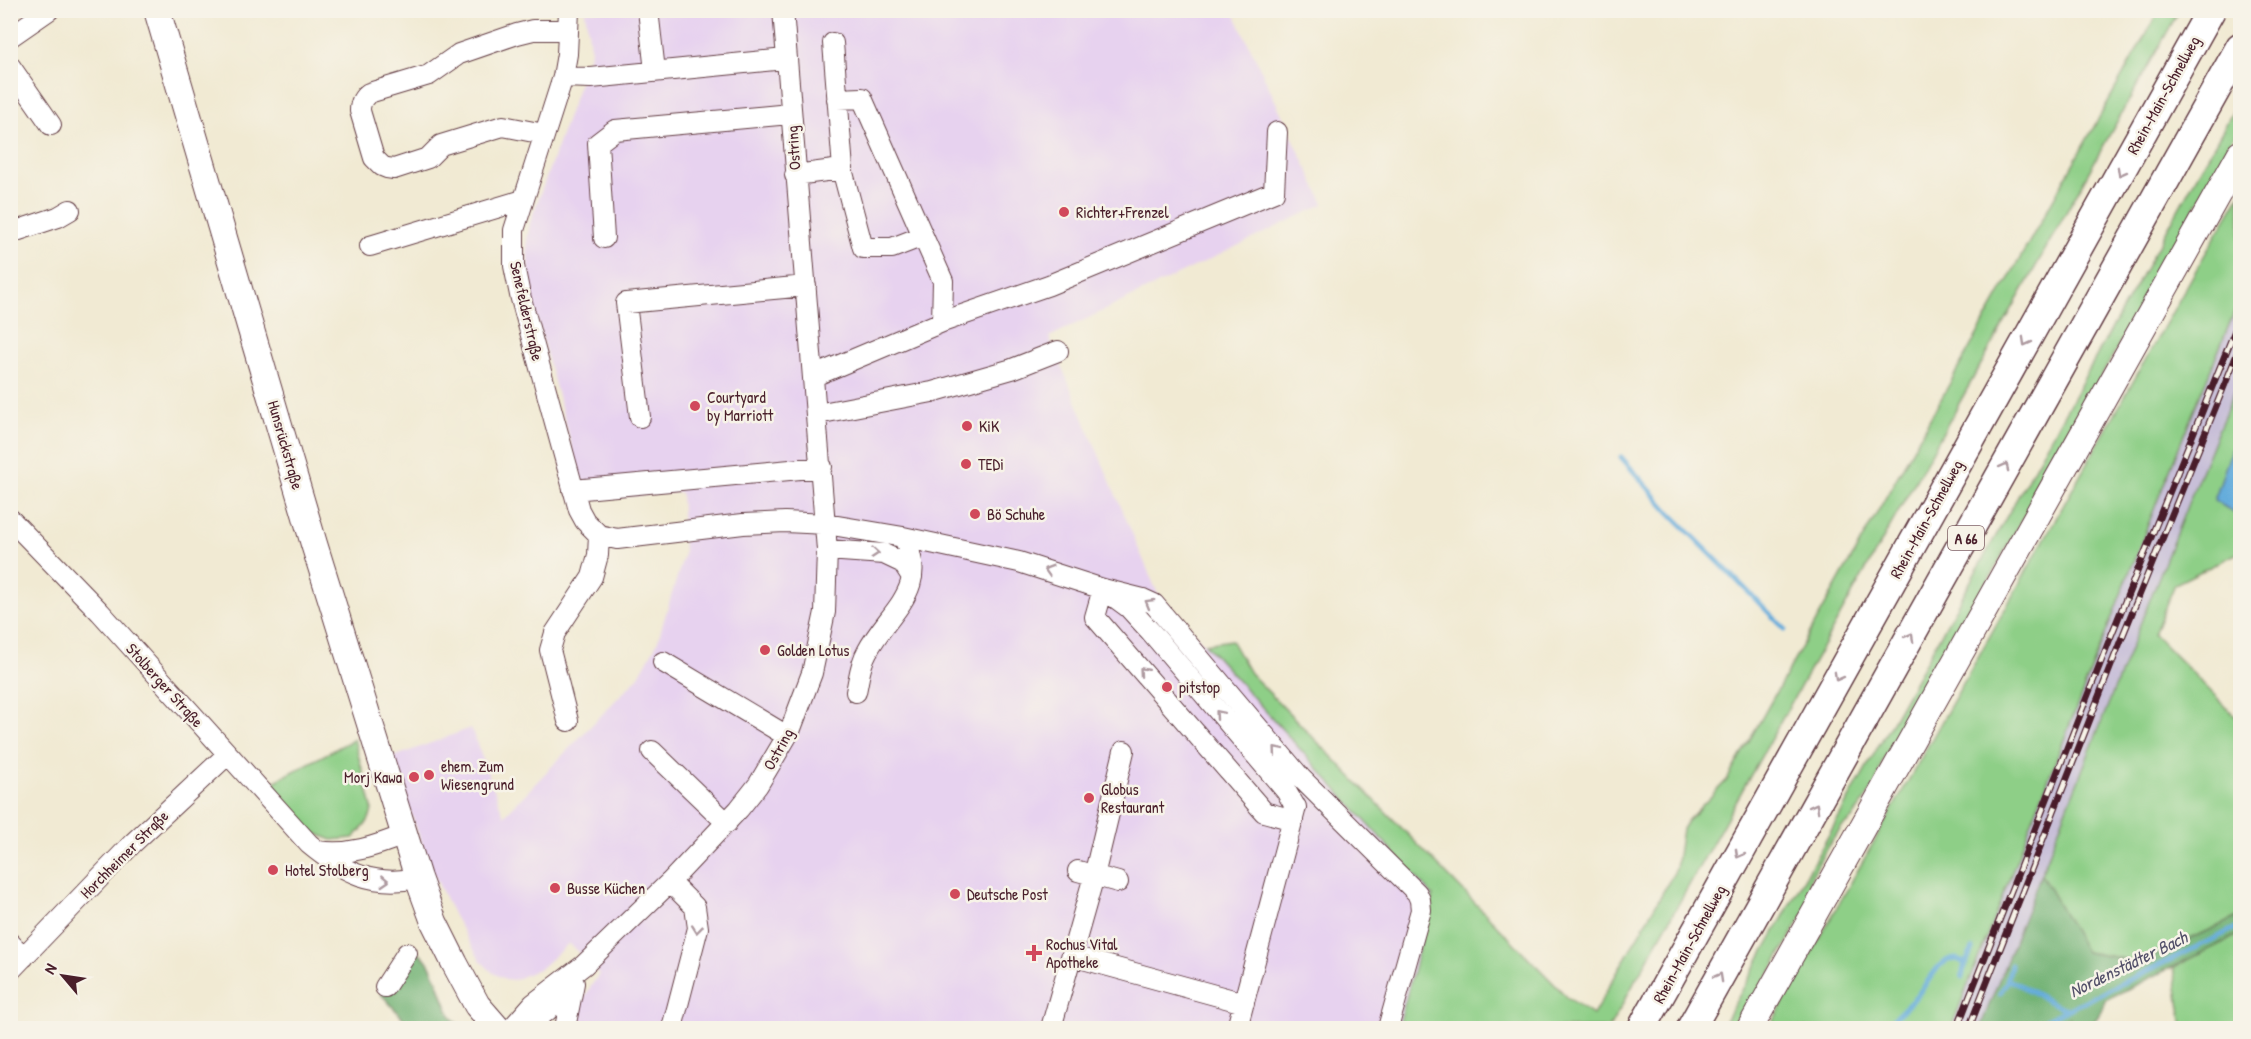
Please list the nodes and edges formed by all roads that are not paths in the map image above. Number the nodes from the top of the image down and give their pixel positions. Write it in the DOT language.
graph roads {
  1 [pos="49,10"];
  2 [pos="157,10"];
  3 [pos="648,10"];
  4 [pos="783,10"];
  5 [pos="2211,10"];
  6 [pos="568,20"];
  7 [pos="10,37"];
  8 [pos="833,43"];
  9 [pos="2241,46"];
  10 [pos="786,60"];
  11 [pos="10,66"];
  12 [pos="655,71"];
  13 [pos="563,76"];
  14 [pos="837,99"];
  15 [pos="790,114"];
  16 [pos="51,125"];
  17 [pos="1278,132"];
  18 [pos="544,134"];
  19 [pos="2241,154"];
  20 [pos="843,170"];
  21 [pos="795,175"];
  22 [pos="523,200"];
  23 [pos="70,210"];
  24 [pos="10,233"];
  25 [pos="923,236"];
  26 [pos="604,238"];
  27 [pos="370,246"];
  28 [pos="806,286"];
  29 [pos="942,322"];
  30 [pos="1058,351"];
  31 [pos="814,376"];
  32 [pos="817,414"];
  33 [pos="640,417"];
  34 [pos="822,467"];
  35 [pos="573,490"];
  36 [pos="10,519"];
  37 [pos="826,524"];
  38 [pos="599,535"];
  39 [pos="903,537"];
  40 [pos="828,550"];
  41 [pos="912,578"];
  42 [pos="1103,590"];
  43 [pos="663,662"];
  44 [pos="856,692"];
  45 [pos="568,721"];
  46 [pos="787,736"];
  47 [pos="652,751"];
  48 [pos="1124,751"];
  49 [pos="227,754"];
  50 [pos="1301,778"];
  51 [pos="1294,814"];
  52 [pos="727,823"];
  53 [pos="404,835"];
  54 [pos="318,851"];
  55 [pos="1086,874"];
  56 [pos="418,878"];
  57 [pos="670,882"];
  58 [pos="1118,882"];
  59 [pos="407,953"];
  60 [pos="1072,956"];
  61 [pos="15,957"];
  62 [pos="579,973"];
  63 [pos="385,987"];
  64 [pos="1244,1003"];
  65 [pos="497,1029"];
  66 [pos="512,1029"];
  67 [pos="525,1029"];
  68 [pos="565,1029"];
  69 [pos="672,1029"];
  70 [pos="1051,1029"];
  71 [pos="1238,1029"];
  72 [pos="1388,1029"];
  73 [pos="1642,1029"];
  74 [pos="1691,1029"];
  75 [pos="1750,1029"];
  1 -- 7 [label="street"];
  2 -- 53 [label="main road, Hunsrückstraße"];
  3 -- 12 [label="street"];
  4 -- 10 [label="street, Ostring"];
  5 -- 73 [label="highway, Rhein-Main-Schnellweg / A 66, one-way"];
  6 -- 13 [label="street, Senefelderstraße"];
  6 -- 18 [label="street"];
  8 -- 14 [label="street"];
  74 -- 9 [label="highway, A 66, one-way"];
  10 -- 12 [label="street"];
  10 -- 15 [label="street, Ostring"];
  11 -- 16 [label="street"];
  12 -- 13 [label="street"];
  13 -- 18 [label="street, Senefelderstraße"];
  14 -- 20 [label="street"];
  14 -- 25 [label="street"];
  15 -- 21 [label="street, Ostring"];
  15 -- 26 [label="street"];
  17 -- 29 [label="street"];
  18 -- 22 [label="street, Senefelderstraße"];
  19 -- 75 [label="main road"];
  20 -- 21 [label="street"];
  20 -- 25 [label="street"];
  21 -- 28 [label="street, Ostring"];
  22 -- 27 [label="street"];
  22 -- 35 [label="street, Senefelderstraße"];
  23 -- 24 [label="street"];
  25 -- 29 [label="street"];
  28 -- 31 [label="street, Ostring"];
  28 -- 33 [label="street"];
  29 -- 31 [label="street"];
  30 -- 32 [label="street"];
  31 -- 32 [label="street, Ostring"];
  32 -- 34 [label="street, Ostring"];
  34 -- 35 [label="street"];
  34 -- 37 [label="street, Ostring"];
  35 -- 38 [label="street, Senefelderstraße"];
  36 -- 49 [label="street, Stolberger Straße"];
  37 -- 38 [label="street"];
  37 -- 39 [label="street"];
  37 -- 40 [label="street, Ostring"];
  38 -- 45 [label="street"];
  39 -- 41 [label="street"];
  42 -- 39 [label="street, one-way"];
  40 -- 41 [label="street, one-way"];
  40 -- 46 [label="street, Ostring"];
  41 -- 44 [label="street"];
  50 -- 42 [label="street, one-way"];
  51 -- 42 [label="street, one-way"];
  51 -- 42 [label="street, one-way"];
  43 -- 46 [label="street"];
  46 -- 52 [label="street, Ostring"];
  47 -- 52 [label="street"];
  48 -- 55 [label="street"];
  49 -- 54 [label="street, Stolberger Straße"];
  49 -- 61 [label="street, Horchheimer Straße"];
  50 -- 51 [label="street"];
  50 -- 72 [label="street"];
  51 -- 64 [label="street"];
  52 -- 57 [label="street, Ostring"];
  53 -- 54 [label="street"];
  53 -- 56 [label="main road, Hunsrückstraße"];
  54 -- 56 [label="street, Stolberger Straße, one-way"];
  55 -- 58 [label="street"];
  55 -- 60 [label="street"];
  56 -- 65 [label="main road"];
  57 -- 62 [label="street, Ostring"];
  57 -- 69 [label="street, one-way"];
  59 -- 63 [label="street"];
  60 -- 64 [label="street"];
  60 -- 70 [label="street"];
  62 -- 66 [label="street, Ostring"];
  62 -- 67 [label="street, Ostring"];
  62 -- 68 [label="street"];
  64 -- 71 [label="street"];
}
